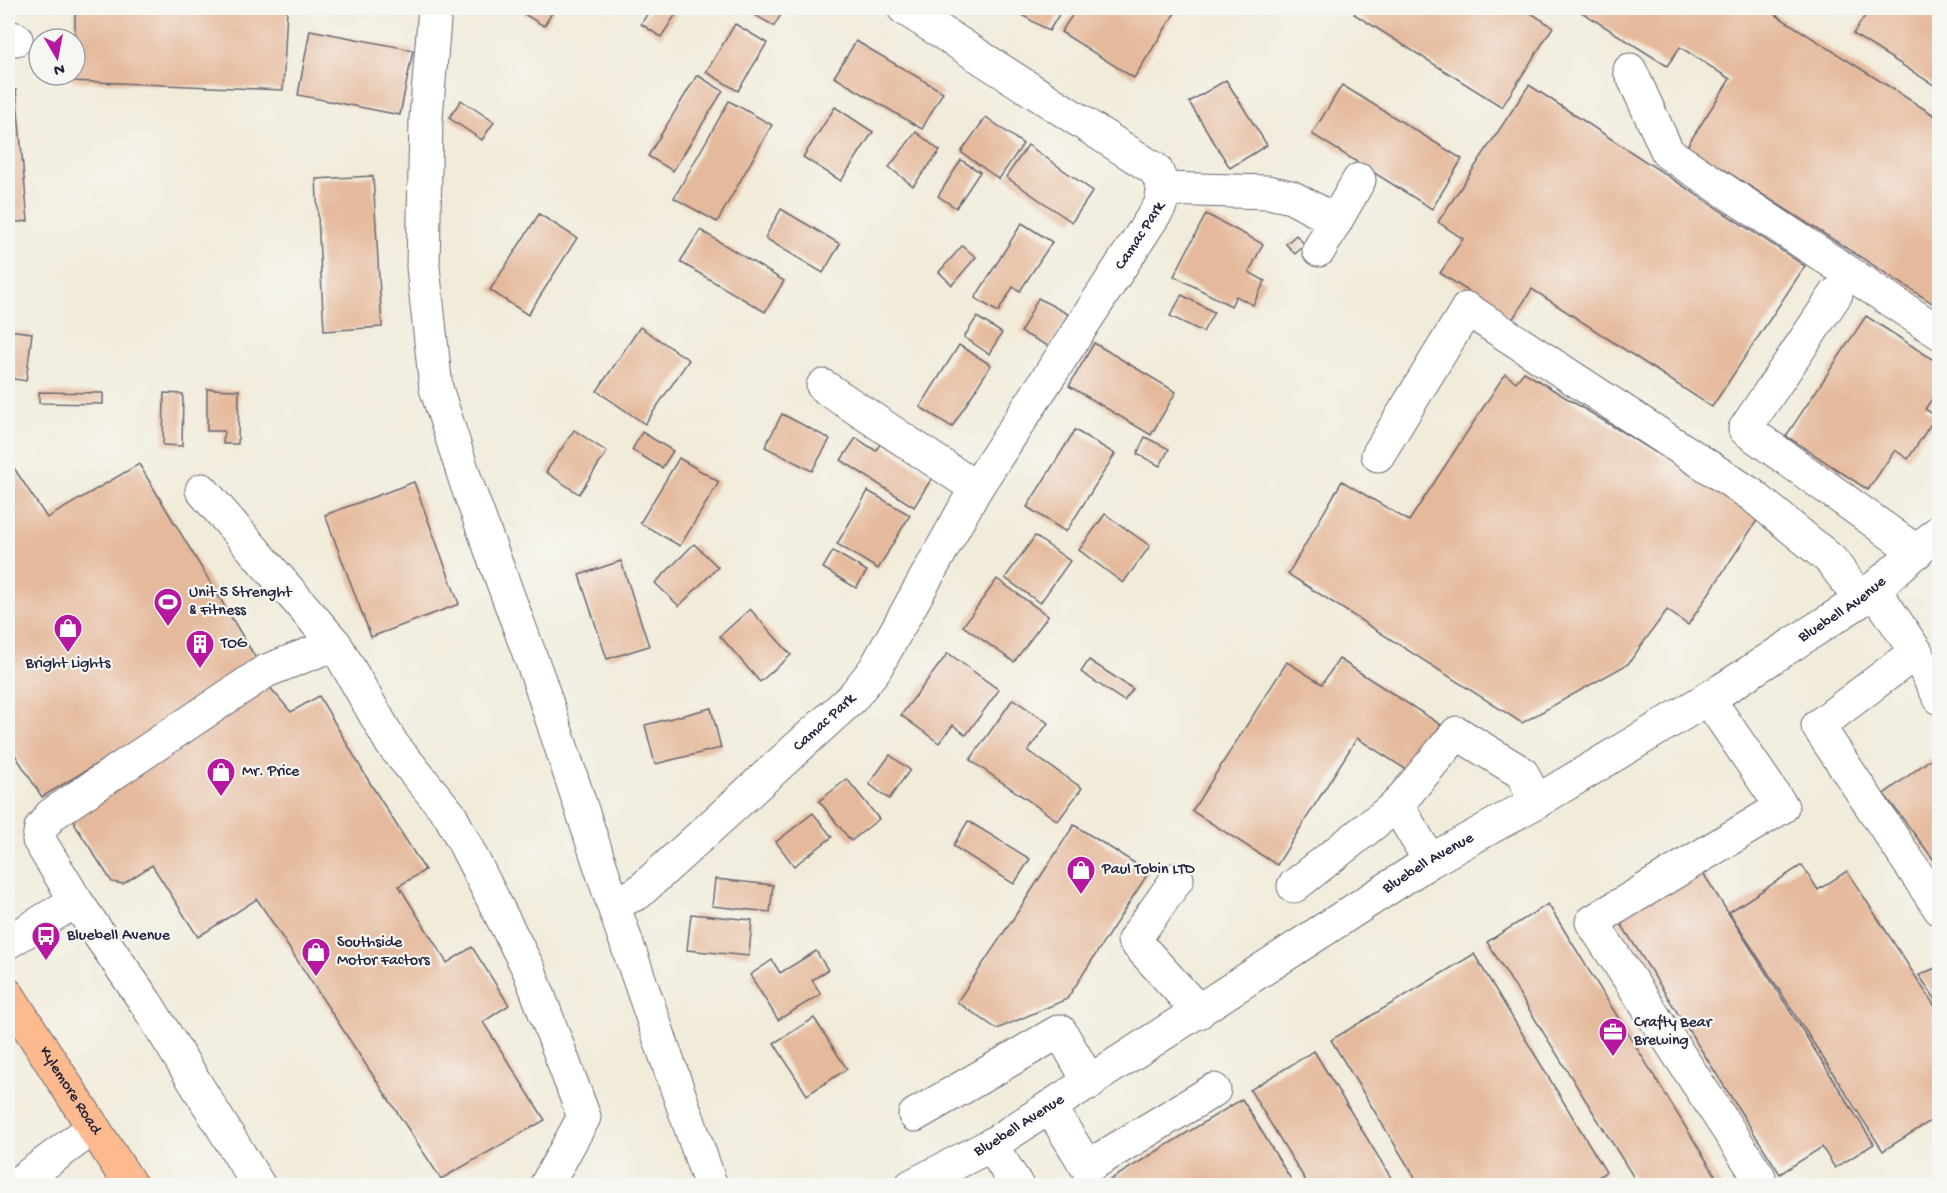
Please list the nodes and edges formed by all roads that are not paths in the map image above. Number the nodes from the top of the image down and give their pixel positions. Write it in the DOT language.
graph roads {
  1 [pos="435,8"];
  2 [pos="904,8"];
  3 [pos="1630,70"];
  4 [pos="1359,180"];
  5 [pos="1164,189"];
  6 [pos="1336,220"];
  7 [pos="1319,250"];
  8 [pos="1836,294"];
  9 [pos="1940,333"];
  10 [pos="823,386"];
  11 [pos="1378,455"];
  12 [pos="976,488"];
  13 [pos="202,490"];
  14 [pos="1928,541"];
  15 [pos="1867,594"];
  16 [pos="335,644"];
  17 [pos="1916,652"];
  18 [pos="1708,698"];
  19 [pos="1940,698"];
  20 [pos="1536,802"];
  21 [pos="1397,805"];
  22 [pos="1430,861"];
  23 [pos="1177,879"];
  24 [pos="1294,886"];
  25 [pos="76,901"];
  26 [pos="613,904"];
  27 [pos="1940,909"];
  28 [pos="8,942"];
  29 [pos="8,995"];
  30 [pos="1199,1012"];
  31 [pos="1090,1083"];
  32 [pos="1214,1090"];
  33 [pos="1050,1107"];
  34 [pos="915,1115"];
  35 [pos="93,1128"];
  36 [pos="991,1145"];
  37 [pos="1759,1177"];
  38 [pos="14,1185"];
  39 [pos="131,1185"];
  40 [pos="259,1185"];
  41 [pos="546,1185"];
  42 [pos="711,1185"];
  43 [pos="910,1185"];
  44 [pos="1017,1185"];
  1 -- 26 [label="street"];
  2 -- 5 [label="street, Camac Park"];
  3 -- 9 [label="street"];
  4 -- 6 [label="street"];
  5 -- 6 [label="street"];
  5 -- 12 [label="street, Camac Park"];
  6 -- 7 [label="street"];
  8 -- 14 [label="street"];
  10 -- 12 [label="street"];
  11 -- 15 [label="street"];
  12 -- 26 [label="street, Camac Park"];
  13 -- 16 [label="street"];
  14 -- 15 [label="street, Bluebell Avenue"];
  15 -- 17 [label="street"];
  15 -- 18 [label="street, Bluebell Avenue"];
  16 -- 25 [label="street"];
  16 -- 41 [label="street"];
  17 -- 19 [label="street"];
  17 -- 27 [label="street"];
  18 -- 20 [label="street, Bluebell Avenue"];
  18 -- 37 [label="street"];
  20 -- 21 [label="street"];
  20 -- 22 [label="street, Bluebell Avenue"];
  21 -- 22 [label="street"];
  21 -- 24 [label="street"];
  22 -- 30 [label="street, Bluebell Avenue"];
  23 -- 30 [label="street"];
  25 -- 28 [label="street"];
  25 -- 40 [label="street"];
  26 -- 42 [label="street"];
  29 -- 35 [label="main road, Kylemore Road"];
  30 -- 31 [label="street, Bluebell Avenue"];
  31 -- 33 [label="street, Bluebell Avenue"];
  31 -- 34 [label="street"];
  32 -- 33 [label="street"];
  33 -- 36 [label="street, Bluebell Avenue"];
  35 -- 38 [label="street"];
  35 -- 39 [label="main road, Kylemore Road"];
  36 -- 43 [label="street, Bluebell Avenue"];
  36 -- 44 [label="street"];
}
